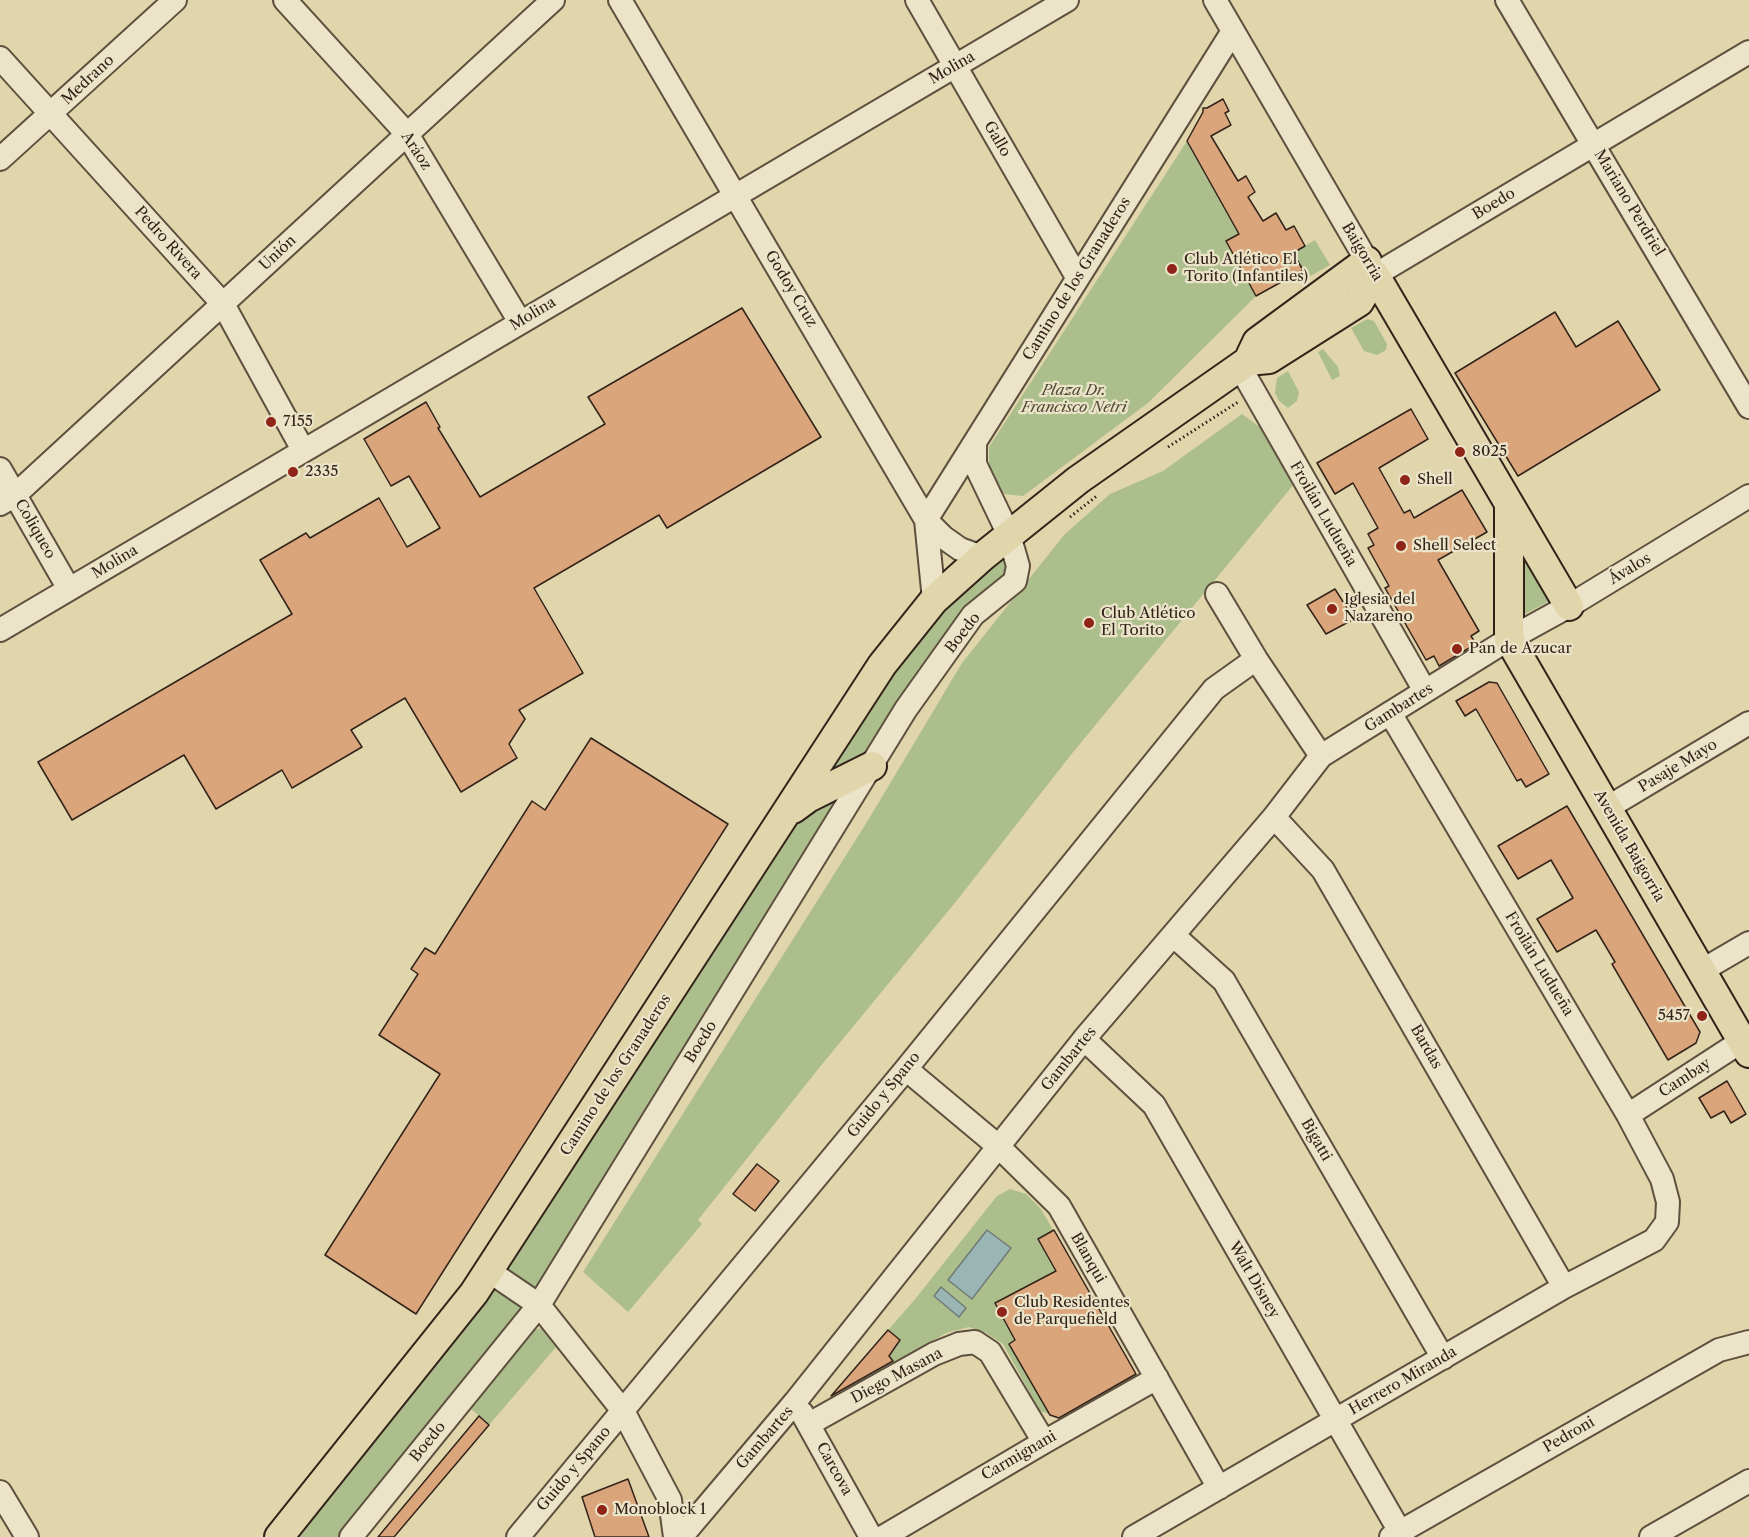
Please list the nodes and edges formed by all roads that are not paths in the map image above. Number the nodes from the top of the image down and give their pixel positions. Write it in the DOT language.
graph roads {
  1 [pos="175,0"];
  2 [pos="285,0"];
  3 [pos="553,0"];
  4 [pos="620,0"];
  5 [pos="917,0"];
  6 [pos="1067,0"];
  7 [pos="1215,0"];
  8 [pos="1507,0"];
  9 [pos="1233,31"];
  10 [pos="1749,52"];
  11 [pos="0,58"];
  12 [pos="955,66"];
  13 [pos="51,114"];
  14 [pos="407,134"];
  15 [pos="1594,144"];
  16 [pos="0,159"];
  17 [pos="735,195"];
  18 [pos="1371,268"];
  19 [pos="1077,277"];
  20 [pos="223,304"];
  21 [pos="520,322"];
  22 [pos="1244,364"];
  23 [pos="1749,406"];
  24 [pos="975,445"];
  25 [pos="303,450"];
  26 [pos="0,469"];
  27 [pos="1749,496"];
  28 [pos="8,499"];
  29 [pos="1509,504"];
  30 [pos="926,520"];
  31 [pos="1009,535"];
  32 [pos="982,557"];
  33 [pos="69,589"];
  34 [pos="1217,594"];
  35 [pos="934,600"];
  36 [pos="1569,606"];
  37 [pos="0,630"];
  38 [pos="1509,639"];
  39 [pos="1256,659"];
  40 [pos="1425,691"];
  41 [pos="1390,713"];
  42 [pos="1749,723"];
  43 [pos="1321,756"];
  44 [pos="872,766"];
  45 [pos="1607,808"];
  46 [pos="784,816"];
  47 [pos="1274,817"];
  48 [pos="1173,935"];
  49 [pos="1749,943"];
  50 [pos="1701,971"];
  51 [pos="1084,1039"];
  52 [pos="1745,1047"];
  53 [pos="906,1069"];
  54 [pos="1628,1115"];
  55 [pos="998,1146"];
  56 [pos="1667,1222"];
  57 [pos="489,1271"];
  58 [pos="1564,1287"];
  59 [pos="539,1305"];
  60 [pos="1749,1342"];
  61 [pos="1443,1358"];
  62 [pos="1157,1378"];
  63 [pos="795,1402"];
  64 [pos="623,1411"];
  65 [pos="1335,1420"];
  66 [pos="809,1424"];
  67 [pos="1044,1442"];
  68 [pos="1749,1480"];
  69 [pos="1219,1488"];
  70 [pos="0,1492"];
  71 [pos="670,1500"];
  72 [pos="693,1532"];
  73 [pos="1398,1535"];
  74 [pos="27,1537"];
  75 [pos="279,1537"];
  76 [pos="351,1537"];
  77 [pos="518,1537"];
  78 [pos="675,1537"];
  79 [pos="872,1537"];
  80 [pos="883,1537"];
  81 [pos="1134,1537"];
  82 [pos="1651,1537"];
  1 -- 13 [label="street, Medrano"];
  2 -- 14 [label="street, Aráoz"];
  3 -- 14 [label="street, Unión"];
  4 -- 17 [label="street, Godoy Cruz"];
  5 -- 12 [label="street, Gallo"];
  6 -- 12 [label="street, Molina"];
  7 -- 9 [label="street, Baigorria"];
  8 -- 15 [label="street, Mariano Perdriel"];
  9 -- 18 [label="street, Baigorria"];
  9 -- 19 [label="street, Camino de los Granaderos"];
  10 -- 15 [label="street, Boedo"];
  11 -- 13 [label="street, Pedro Rivera"];
  12 -- 17 [label="street, Molina"];
  12 -- 19 [label="street, Gallo"];
  13 -- 16 [label="street, Medrano"];
  13 -- 20 [label="street, Pedro Rivera"];
  14 -- 20 [label="street, Unión"];
  14 -- 21 [label="street, Aráoz"];
  15 -- 18 [label="street, Boedo"];
  15 -- 23 [label="street, Mariano Perdriel"];
  17 -- 21 [label="street, Molina"];
  17 -- 30 [label="street, Godoy Cruz"];
  18 -- 22 [label="main road, Boedo"];
  18 -- 29 [label="main road, Baigorria"];
  19 -- 24 [label="street, Camino de los Granaderos"];
  20 -- 25 [label="street, Pedro Rivera"];
  20 -- 28 [label="street, Unión"];
  21 -- 25 [label="street, Molina"];
  22 -- 31 [label="main road, Boedo"];
  22 -- 40 [label="street, Froilán Ludueña"];
  24 -- 30 [label="street, Camino de los Granaderos"];
  24 -- 31 [label="street, Boedo"];
  25 -- 33 [label="street, Molina"];
  26 -- 28 [label="street, Coliqueo"];
  27 -- 36 [label="street, Ávalos"];
  28 -- 33 [label="street, Coliqueo"];
  29 -- 36 [label="main road, Baigorria"];
  29 -- 38 [label="main road"];
  30 -- 32 [label="street, Godoy Cruz"];
  30 -- 35 [label="street"];
  31 -- 32 [label="main road, Boedo"];
  31 -- 44 [label="street, Boedo"];
  32 -- 35 [label="main road, Camino de los Granaderos"];
  33 -- 37 [label="street, Molina"];
  34 -- 39 [label="street"];
  35 -- 46 [label="main road, Camino de los Granaderos"];
  36 -- 38 [label="street, Ávalos"];
  38 -- 40 [label="street, Gambartes"];
  38 -- 45 [label="main road, Avenida Baigorria"];
  39 -- 43 [label="street"];
  39 -- 53 [label="street, Guido y Spano"];
  40 -- 41 [label="street, Gambartes"];
  41 -- 43 [label="street, Gambartes"];
  41 -- 54 [label="street, Froilán Ludueña"];
  42 -- 45 [label="street, Pasaje Mayo"];
  43 -- 47 [label="street, Gambartes"];
  44 -- 46 [label="main road"];
  44 -- 59 [label="street, Boedo"];
  45 -- 50 [label="main road, Avenida Baigorria"];
  46 -- 57 [label="main road, Camino de los Granaderos"];
  47 -- 48 [label="street, Gambartes"];
  47 -- 58 [label="street, Bardas"];
  48 -- 51 [label="street, Gambartes"];
  48 -- 61 [label="street, Bigatti"];
  49 -- 50 [label="street"];
  50 -- 52 [label="main road, Avenida Baigorria"];
  51 -- 55 [label="street, Gambartes"];
  51 -- 65 [label="street, Walt Disney"];
  52 -- 54 [label="street, Cambay"];
  53 -- 55 [label="street, Blanqui"];
  53 -- 64 [label="street, Guido y Spano"];
  54 -- 56 [label="street, Froilán Ludueña"];
  55 -- 62 [label="street, Blanqui"];
  55 -- 63 [label="street, Gambartes"];
  56 -- 58 [label="street, Herrero Miranda"];
  57 -- 59 [label="street"];
  57 -- 75 [label="main road, Camino de los Granaderos"];
  58 -- 61 [label="street, Herrero Miranda"];
  59 -- 64 [label="street"];
  59 -- 76 [label="street, Boedo"];
  60 -- 73 [label="street, Pedroni"];
  61 -- 65 [label="street, Herrero Miranda"];
  62 -- 67 [label="street, Carmignani"];
  62 -- 69 [label="street, Blanqui"];
  63 -- 66 [label="street, Carcova"];
  63 -- 72 [label="street, Gambartes"];
  64 -- 71 [label="street"];
  64 -- 77 [label="street, Guido y Spano"];
  65 -- 69 [label="street, Herrero Miranda"];
  65 -- 73 [label="street, Walt Disney"];
  66 -- 67 [label="street, Diego Masana"];
  66 -- 79 [label="street, Carcova"];
  67 -- 80 [label="street, Carmignani"];
  68 -- 82 [label="street"];
  69 -- 81 [label="street, Herrero Miranda"];
  70 -- 74 [label="street"];
  71 -- 72 [label="street"];
  71 -- 78 [label="street"];
}
